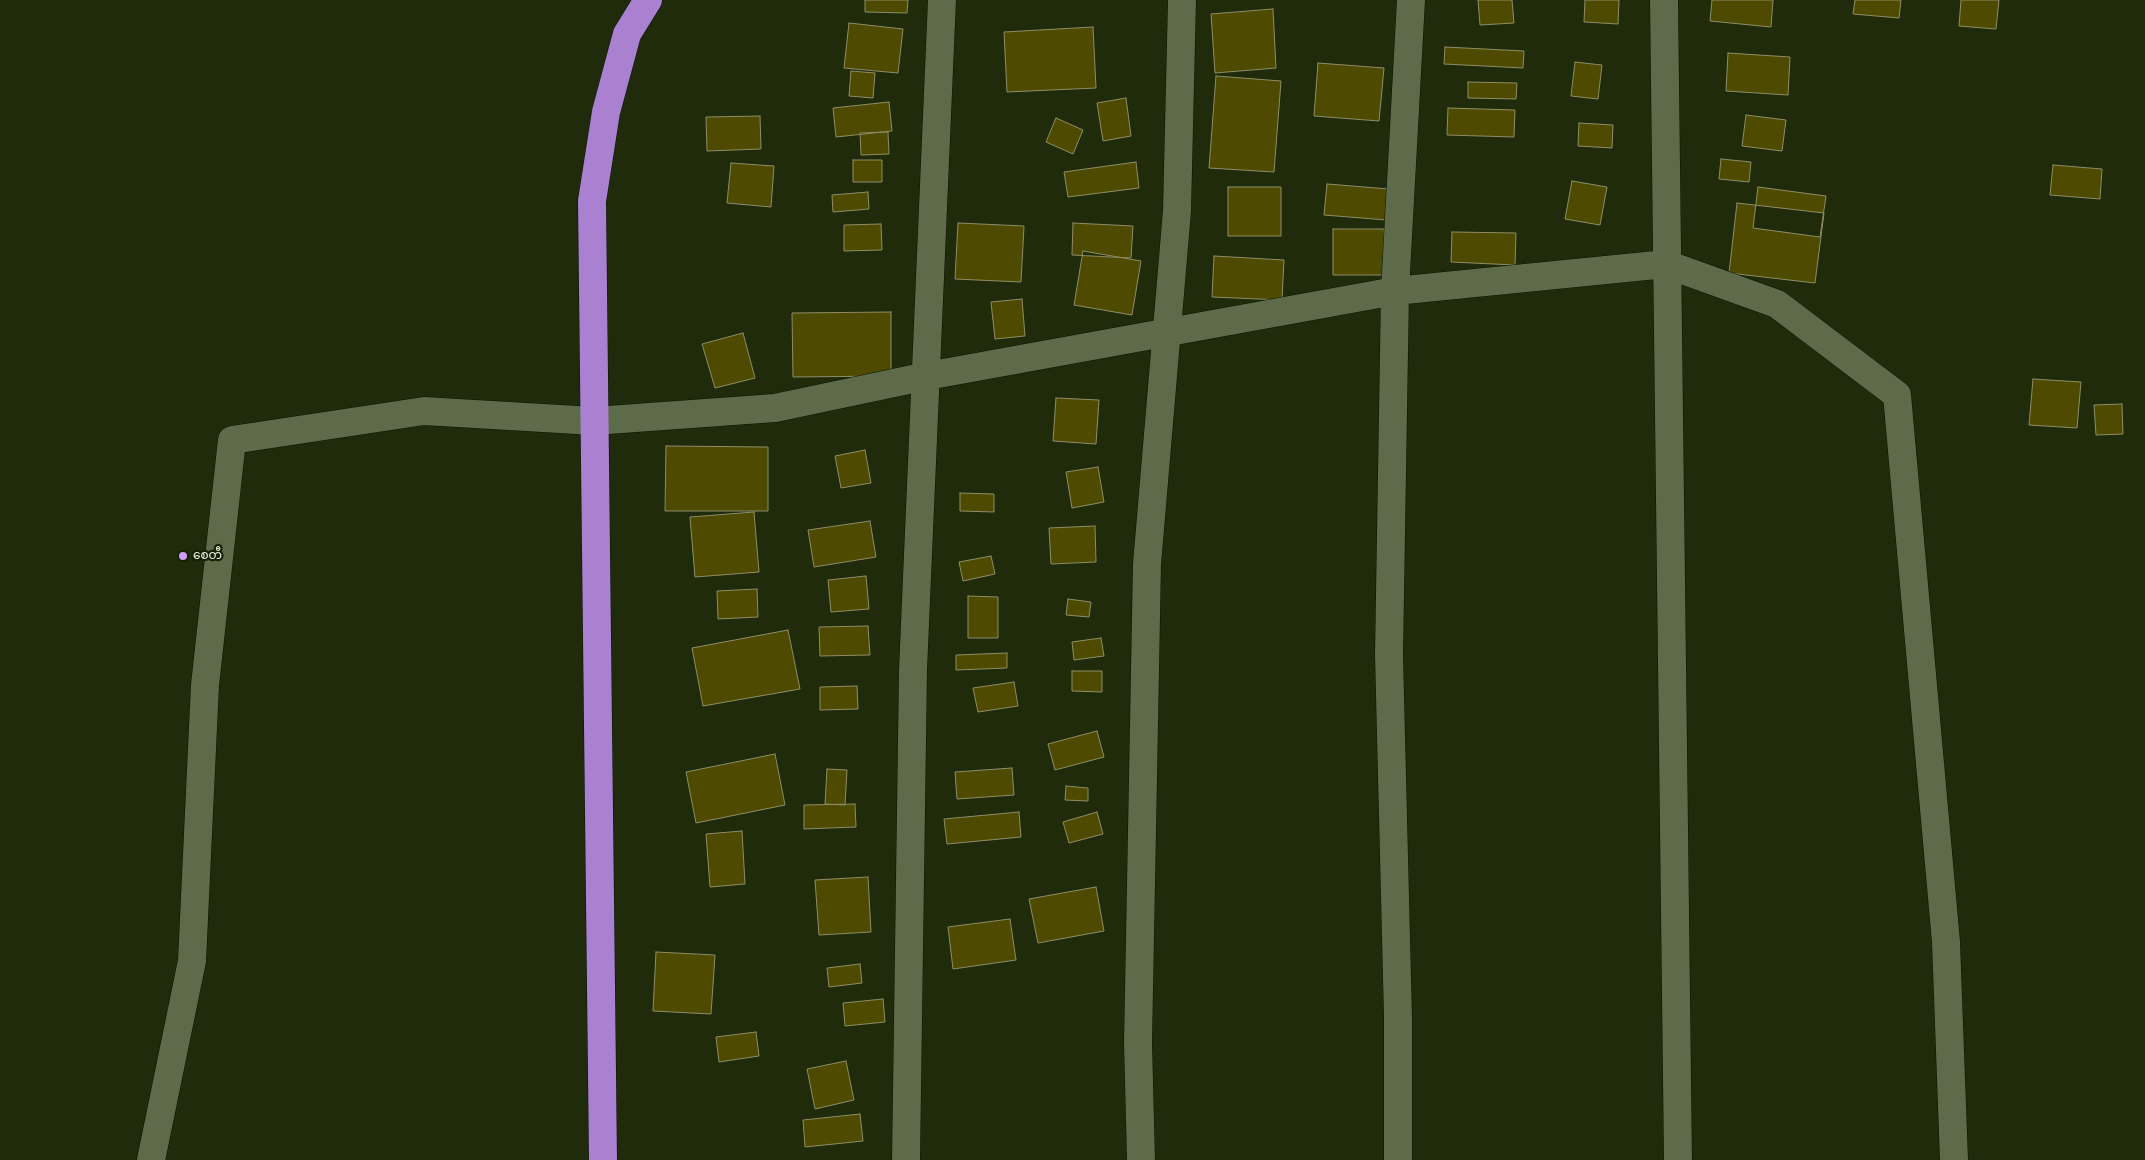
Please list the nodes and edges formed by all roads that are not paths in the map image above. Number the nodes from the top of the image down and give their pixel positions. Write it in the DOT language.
graph roads {
  1 [pos="648,0"];
  2 [pos="942,0"];
  3 [pos="1182,0"];
  4 [pos="1411,0"];
  5 [pos="1664,0"];
  6 [pos="1666,264"];
  7 [pos="1395,291"];
  8 [pos="1167,334"];
  9 [pos="927,376"];
  10 [pos="594,421"];
  11 [pos="151,1160"];
  12 [pos="603,1160"];
  13 [pos="906,1160"];
  14 [pos="1141,1160"];
  15 [pos="1398,1160"];
  16 [pos="1678,1160"];
  17 [pos="1954,1160"];
  1 -- 10 [label="highway"];
  2 -- 9 [label="street"];
  3 -- 8 [label="street"];
  4 -- 7 [label="street"];
  5 -- 6 [label="street"];
  6 -- 7 [label="street"];
  6 -- 16 [label="street"];
  6 -- 17 [label="street"];
  7 -- 8 [label="street"];
  7 -- 15 [label="street"];
  8 -- 9 [label="street"];
  8 -- 14 [label="street"];
  9 -- 10 [label="street"];
  9 -- 13 [label="street"];
  10 -- 11 [label="street"];
  10 -- 12 [label="highway"];
}
